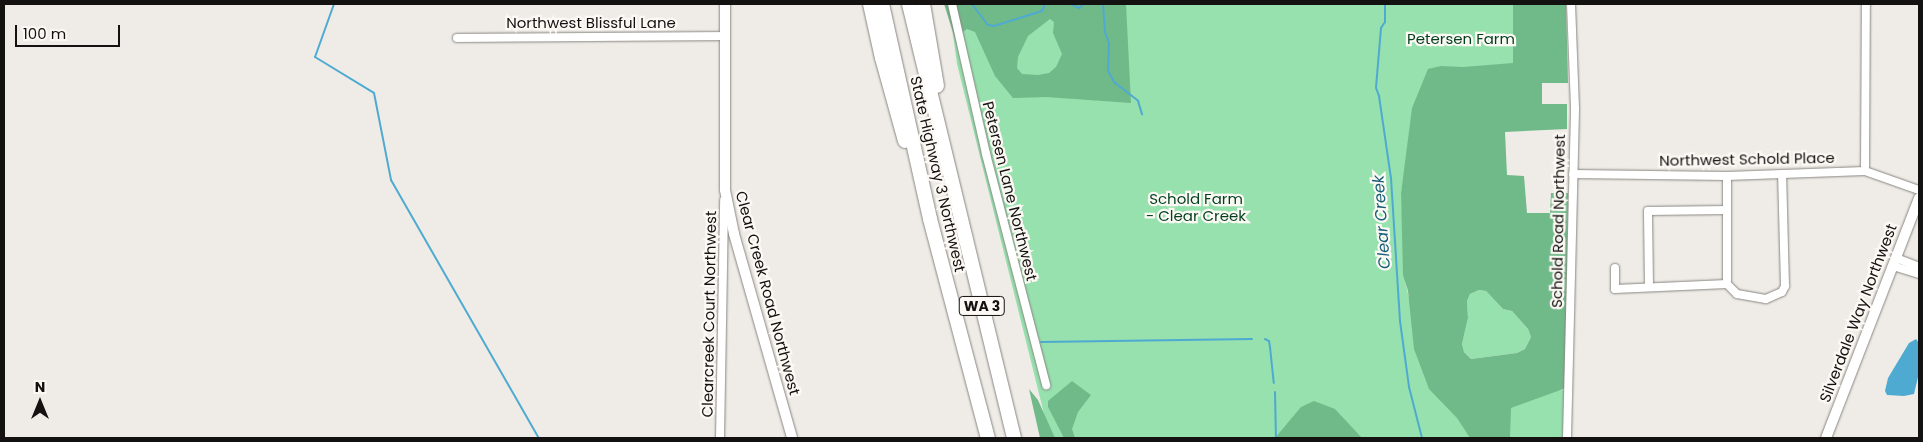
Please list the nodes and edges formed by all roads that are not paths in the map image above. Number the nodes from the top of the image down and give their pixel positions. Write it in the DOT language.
graph roads {
  1 [pos="725,4"];
  2 [pos="870,4"];
  3 [pos="882,4"];
  4 [pos="908,4"];
  5 [pos="923,4"];
  6 [pos="952,4"];
  7 [pos="1571,4"];
  8 [pos="1866,4"];
  9 [pos="725,36"];
  10 [pos="457,38"];
  11 [pos="1865,171"];
  12 [pos="950,174"];
  13 [pos="1573,174"];
  14 [pos="1782,174"];
  15 [pos="1727,176"];
  16 [pos="724,190"];
  17 [pos="1919,190"];
  18 [pos="1919,198"];
  19 [pos="1727,210"];
  20 [pos="930,219"];
  21 [pos="1894,262"];
  22 [pos="1919,267"];
  23 [pos="1615,268"];
  24 [pos="1919,274"];
  25 [pos="1727,284"];
  26 [pos="1649,286"];
  27 [pos="1046,385"];
  28 [pos="720,438"];
  29 [pos="792,438"];
  30 [pos="988,438"];
  31 [pos="1014,438"];
  32 [pos="1567,438"];
  33 [pos="1826,438"];
  1 -- 9 [label="main road, Clear Creek Road Northwest"];
  2 -- 20 [label="highway"];
  3 -- 20 [label="highway, State Highway 3 Northwest / WA 3"];
  4 -- 12 [label="highway, State Highway 3 Northwest / WA 3"];
  5 -- 12 [label="highway"];
  6 -- 27 [label="street, Petersen Lane Northwest"];
  7 -- 13 [label="street, Schold Road Northwest"];
  8 -- 11 [label="street"];
  9 -- 10 [label="street, Northwest Blissful Lane"];
  9 -- 16 [label="main road, Clear Creek Road Northwest"];
  11 -- 14 [label="street, Northwest Schold Place"];
  11 -- 17 [label="street, Northwest Schold Place"];
  12 -- 31 [label="highway, State Highway 3 Northwest / WA 3"];
  13 -- 15 [label="street, Northwest Schold Place"];
  13 -- 32 [label="street, Schold Road Northwest"];
  14 -- 15 [label="street, Northwest Schold Place"];
  14 -- 25 [label="street"];
  15 -- 19 [label="street"];
  16 -- 28 [label="street, Clearcreek Court Northwest"];
  16 -- 29 [label="main road, Clear Creek Road Northwest"];
  18 -- 21 [label="main road, Silverdale Way Northwest"];
  19 -- 25 [label="street"];
  19 -- 26 [label="street"];
  20 -- 30 [label="highway, State Highway 3 Northwest / WA 3"];
  21 -- 22 [label="street"];
  21 -- 24 [label="street"];
  21 -- 33 [label="main road, Silverdale Way Northwest"];
  23 -- 26 [label="street"];
  25 -- 26 [label="street"];
}
